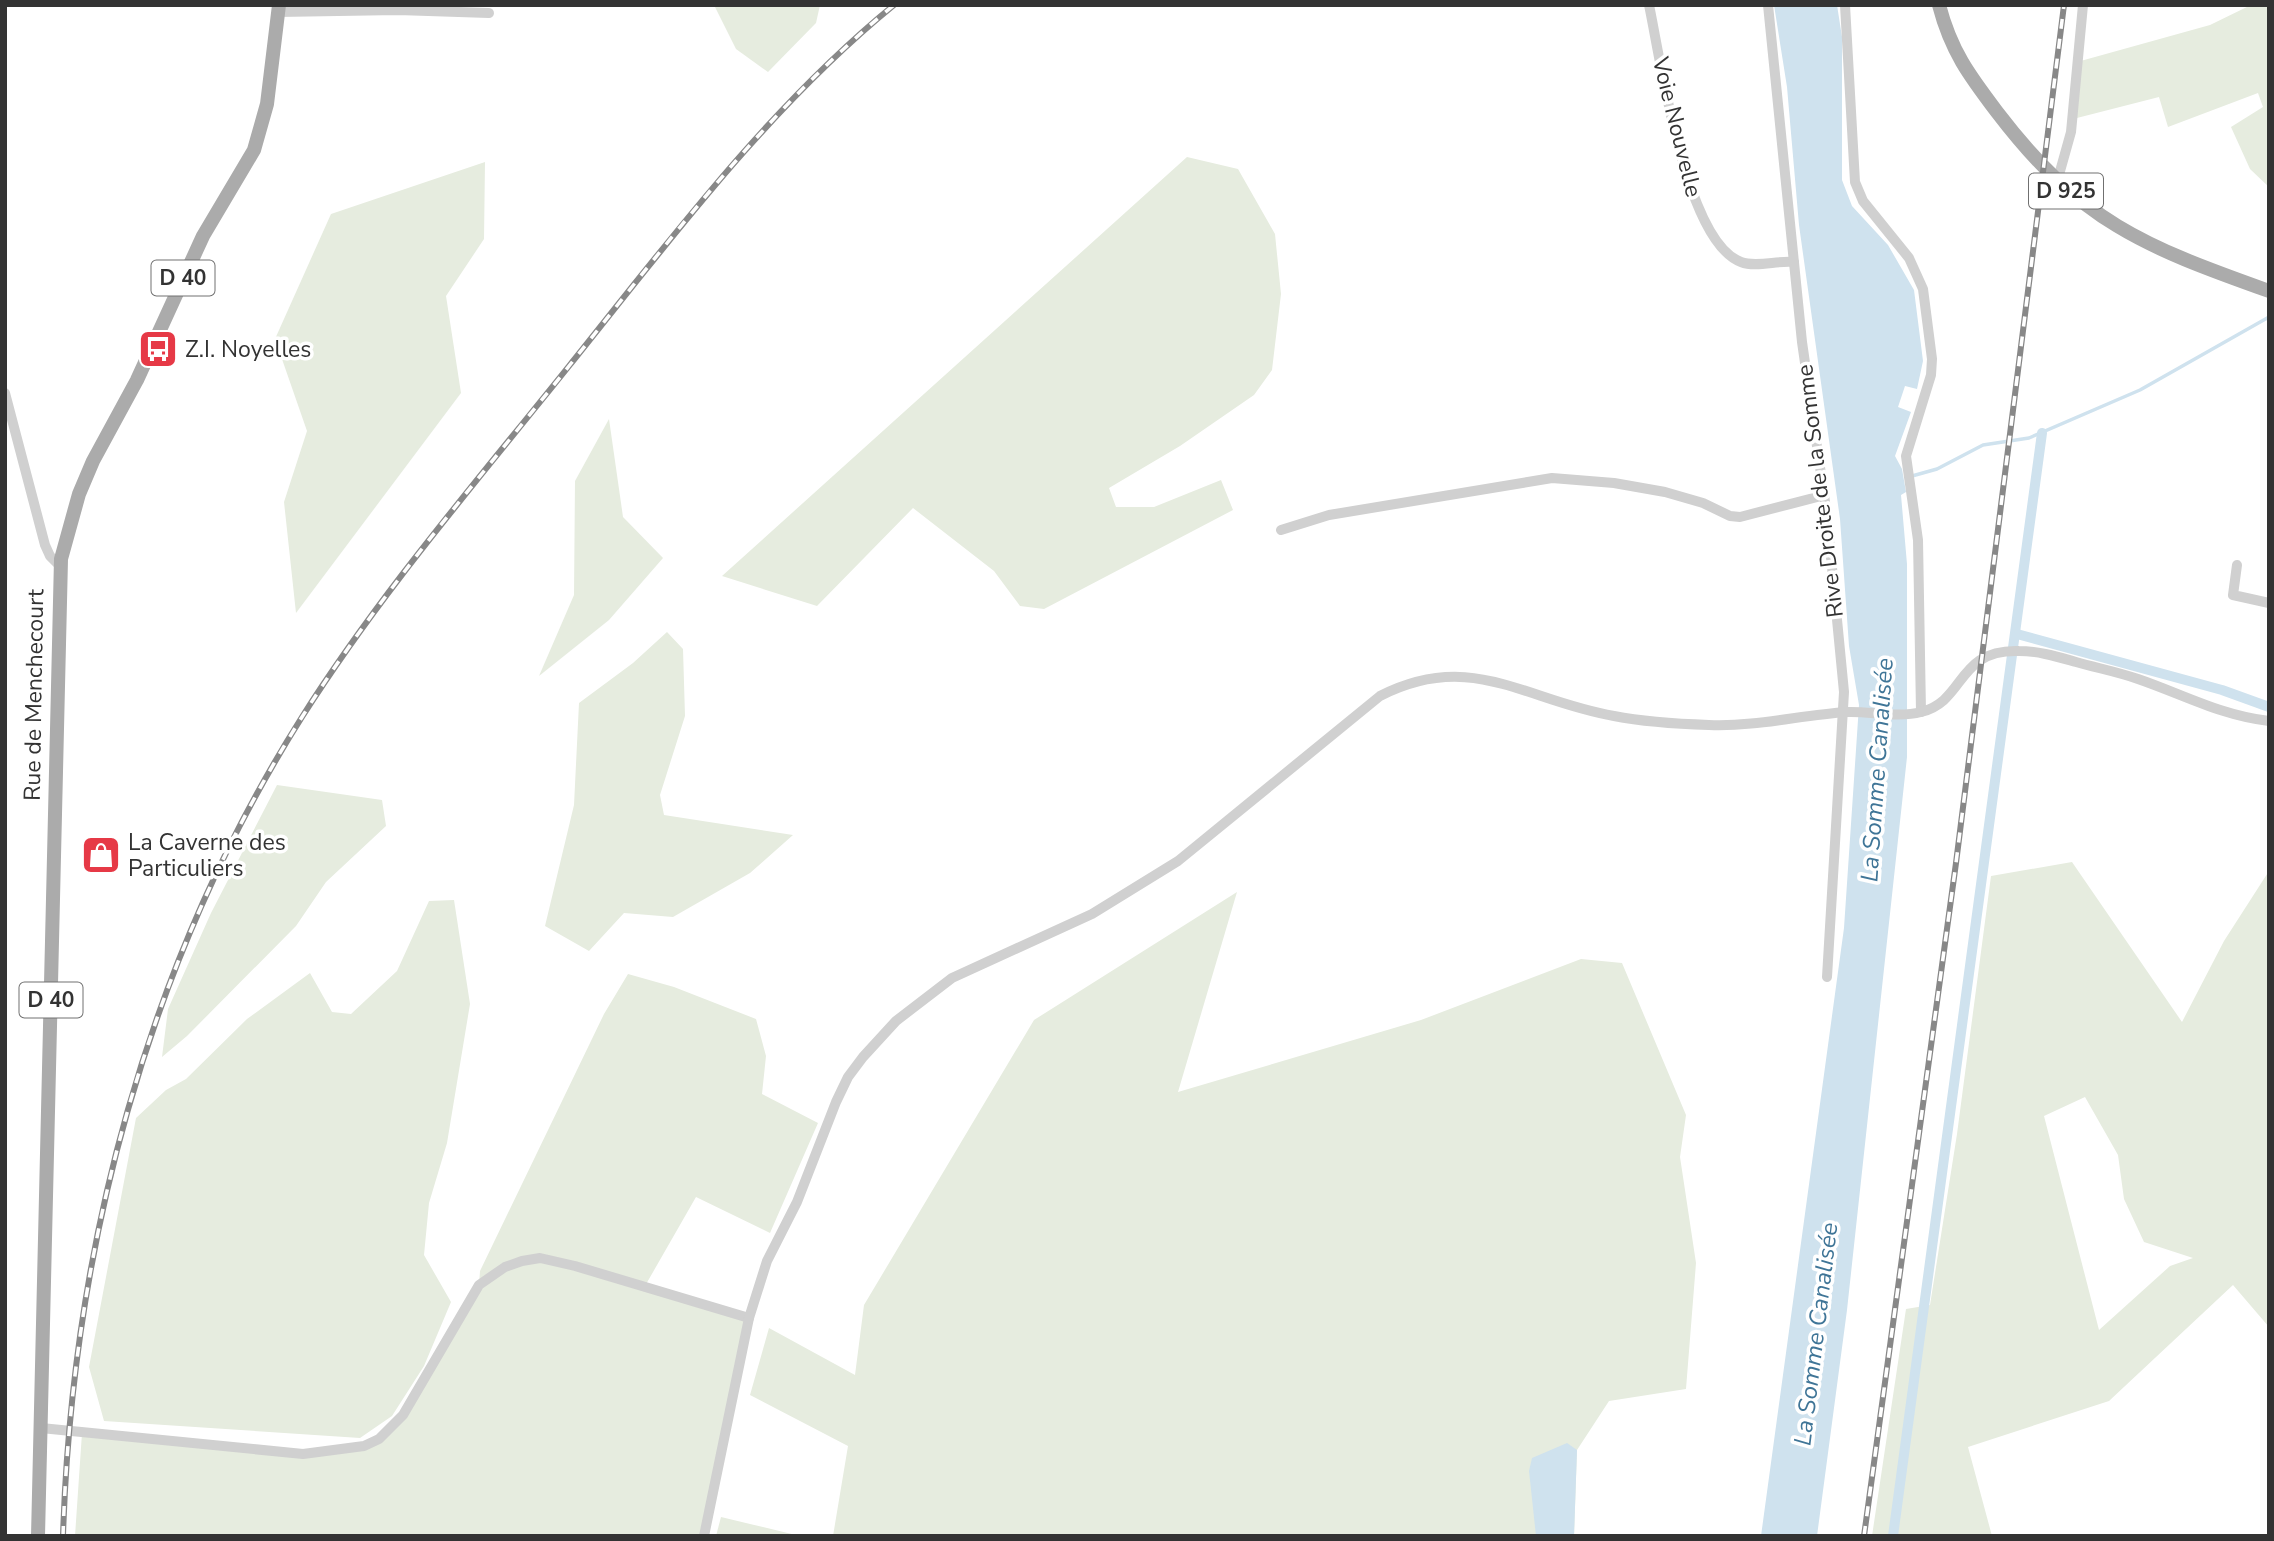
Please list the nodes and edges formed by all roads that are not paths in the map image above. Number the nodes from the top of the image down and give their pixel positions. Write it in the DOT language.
graph roads {
  1 [pos="1649,5"];
  2 [pos="1768,5"];
  3 [pos="1845,5"];
  4 [pos="1939,5"];
  5 [pos="2083,5"];
  6 [pos="363,8"];
  7 [pos="279,9"];
  8 [pos="489,13"];
  9 [pos="2057,183"];
  10 [pos="1794,262"];
  11 [pos="2269,291"];
  12 [pos="5,393"];
  13 [pos="1825,495"];
  14 [pos="1281,530"];
  15 [pos="43,533"];
  16 [pos="64,547"];
  17 [pos="2237,565"];
  18 [pos="60,566"];
  19 [pos="2269,603"];
  20 [pos="1846,712"];
  21 [pos="1917,712"];
  22 [pos="2269,721"];
  23 [pos="1827,977"];
  24 [pos="749,1318"];
  25 [pos="41,1430"];
  26 [pos="38,1536"];
  27 [pos="704,1536"];
  1 -- 10 [label="street, Voie Nouvelle"];
  2 -- 10 [label="street, Rive Droite de la Somme"];
  3 -- 21 [label="street"];
  4 -- 9 [label="main road, D 925"];
  5 -- 9 [label="street"];
  6 -- 7 [label="street"];
  6 -- 8 [label="street"];
  7 -- 16 [label="main road, Rue de Menchecourt / D 40"];
  9 -- 11 [label="main road, D 925"];
  10 -- 13 [label="street, Rive Droite de la Somme"];
  12 -- 15 [label="street"];
  13 -- 14 [label="street"];
  13 -- 20 [label="street, Rive Droite de la Somme"];
  15 -- 16 [label="street"];
  15 -- 18 [label="street"];
  16 -- 18 [label="main road, Rue de Menchecourt / D 40"];
  17 -- 19 [label="street"];
  18 -- 25 [label="main road, Rue de Menchecourt / D 40"];
  20 -- 21 [label="street"];
  20 -- 23 [label="street, Rive Droite de la Somme"];
  20 -- 24 [label="street"];
  21 -- 22 [label="street"];
  24 -- 25 [label="street"];
  24 -- 27 [label="street"];
  25 -- 26 [label="main road, D 40"];
}
